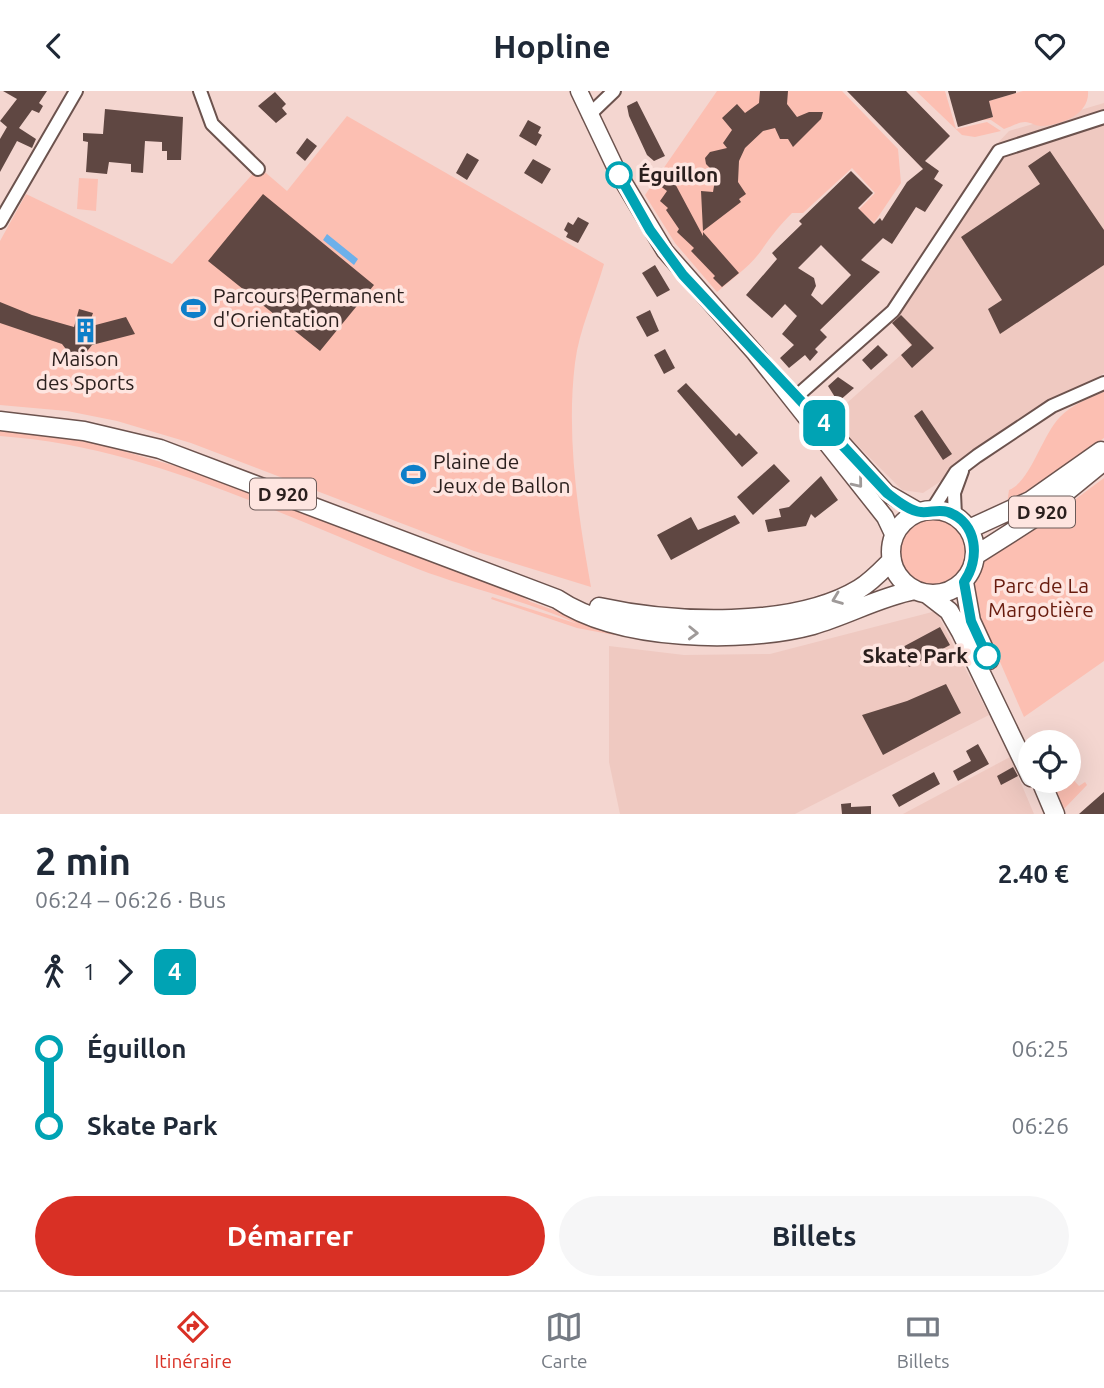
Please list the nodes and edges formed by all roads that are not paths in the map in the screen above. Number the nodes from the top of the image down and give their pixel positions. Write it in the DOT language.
graph roads {
  1 [pos="76,91"];
  2 [pos="200,91"];
  3 [pos="579,91"];
  4 [pos="614,91"];
  5 [pos="589,115"];
  6 [pos="1104,117"];
  7 [pos="258,169"];
  8 [pos="0,222"];
  9 [pos="755,353"];
  10 [pos="1104,383"];
  11 [pos="798,395"];
  12 [pos="0,421"];
  13 [pos="1104,449"];
  14 [pos="1104,461"];
  15 [pos="965,465"];
  16 [pos="926,511"];
  17 [pos="955,516"];
  18 [pos="969,529"];
  19 [pos="894,536"];
  20 [pos="976,555"];
  21 [pos="891,560"];
  22 [pos="964,582"];
  23 [pos="921,592"];
  24 [pos="558,599"];
  25 [pos="1019,730"];
  26 [pos="1018,752"];
  27 [pos="1037,793"];
  28 [pos="1046,793"];
  29 [pos="1045,814"];
  30 [pos="1055,814"];
  1 -- 8 [label="street"];
  2 -- 7 [label="street"];
  3 -- 5 [label="main road"];
  4 -- 5 [label="street"];
  5 -- 9 [label="main road"];
  6 -- 11 [label="street"];
  9 -- 11 [label="main road"];
  9 -- 19 [label="main road, one-way"];
  10 -- 15 [label="street"];
  11 -- 16 [label="main road"];
  12 -- 24 [label="main road, D 920"];
  13 -- 18 [label="main road, D 920"];
  14 -- 20 [label="main road, D 920"];
  15 -- 16 [label="street"];
  15 -- 17 [label="street"];
  16 -- 17 [label="main road"];
  16 -- 19 [label="main road"];
  17 -- 18 [label="main road"];
  18 -- 20 [label="main road"];
  19 -- 21 [label="main road"];
  20 -- 22 [label="main road"];
  21 -- 23 [label="main road"];
  21 -- 24 [label="main road, D 920, one-way"];
  22 -- 23 [label="main road"];
  22 -- 25 [label="main road"];
  24 -- 23 [label="main road, D 920, one-way"];
  23 -- 26 [label="main road"];
  27 -- 29 [label="main road"];
  28 -- 30 [label="main road"];
}
